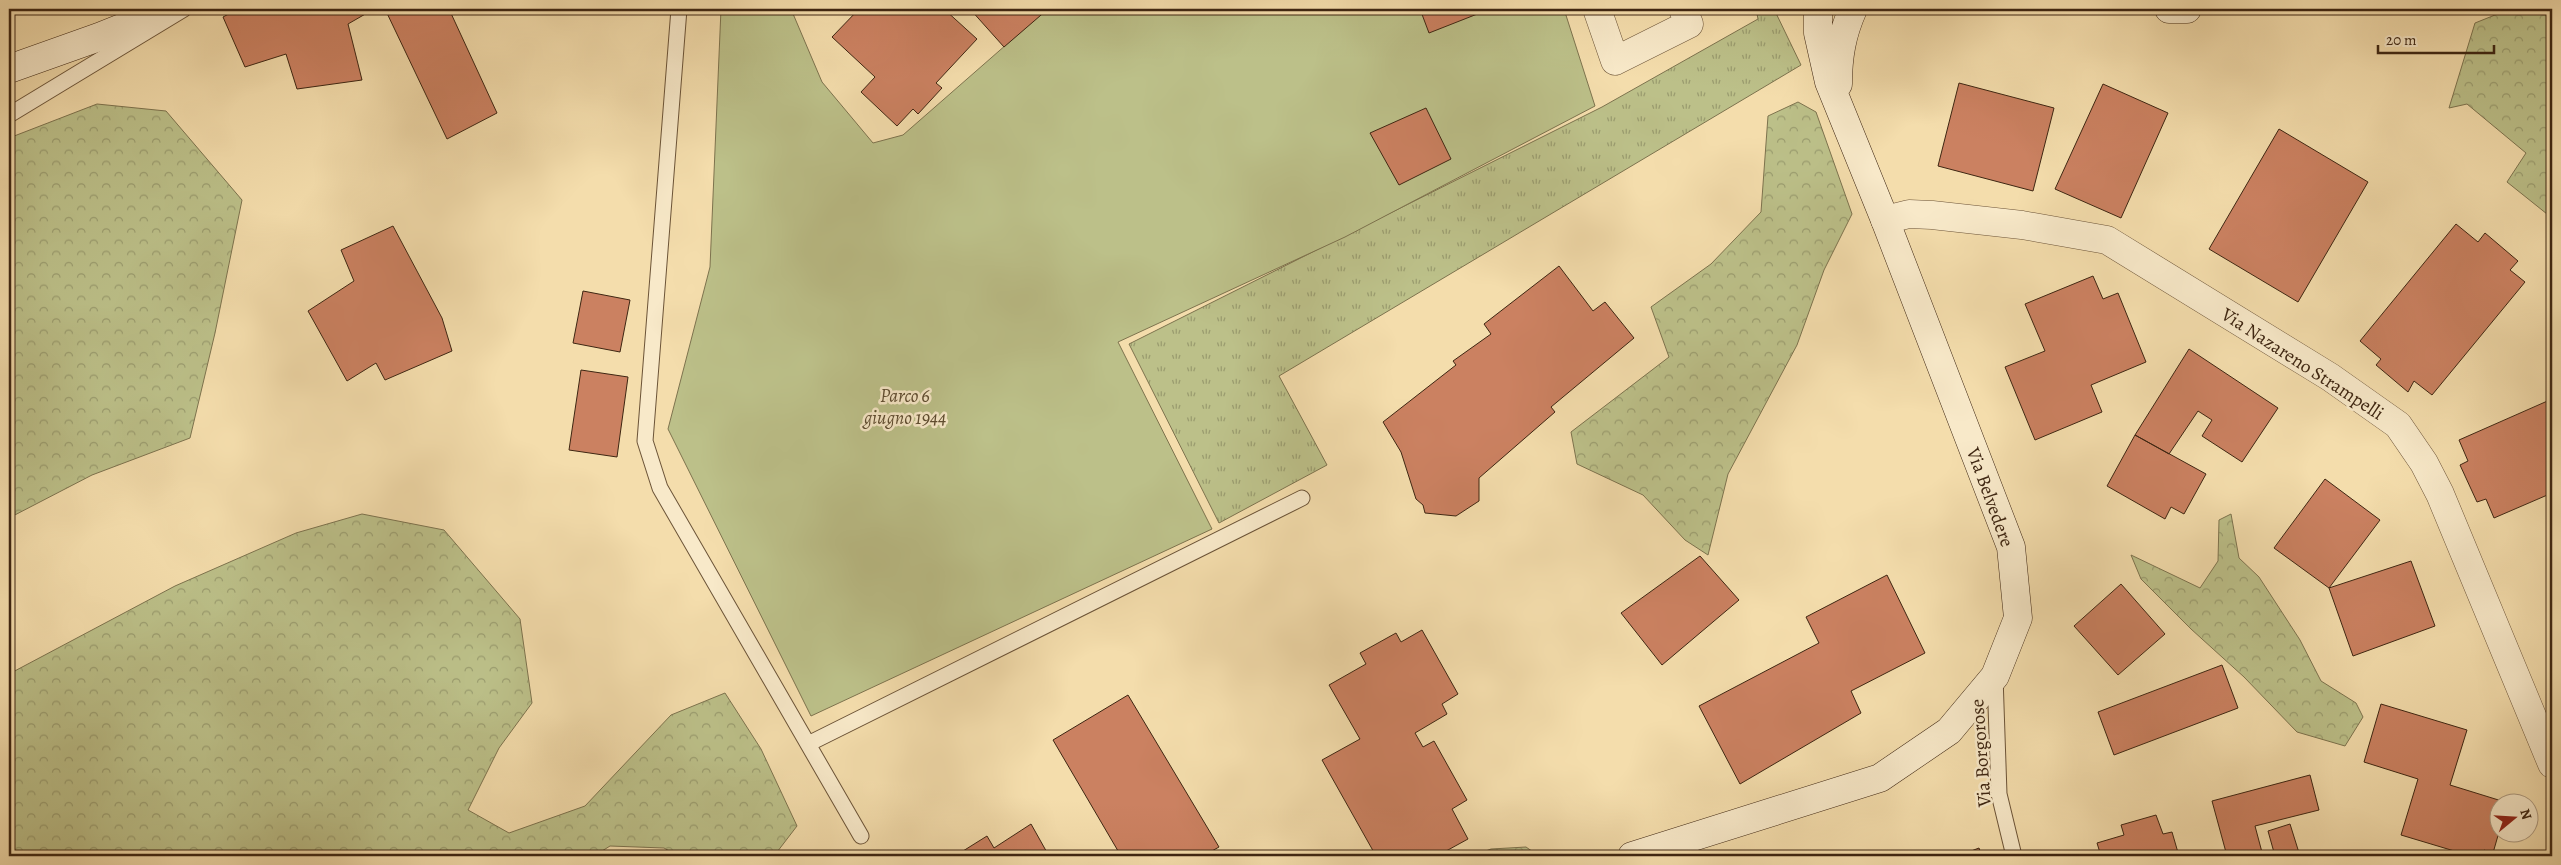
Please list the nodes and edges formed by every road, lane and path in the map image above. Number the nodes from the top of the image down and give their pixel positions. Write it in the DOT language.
graph roads {
  1 [pos="169,9"];
  2 [pos="184,9"];
  3 [pos="680,9"];
  4 [pos="1596,9"];
  5 [pos="1683,9"];
  6 [pos="1818,9"];
  7 [pos="1853,9"];
  8 [pos="2169,9"];
  9 [pos="2174,9"];
  10 [pos="2187,9"];
  11 [pos="9,69"];
  12 [pos="1838,102"];
  13 [pos="9,115"];
  14 [pos="1885,220"];
  15 [pos="1302,498"];
  16 [pos="1995,676"];
  17 [pos="808,744"];
  18 [pos="2552,764"];
  19 [pos="861,836"];
  20 [pos="1632,856"];
  21 [pos="2014,856"];
  1 -- 11 [label="street"];
  2 -- 13 [label="lane"];
  3 -- 17 [label="lane"];
  4 -- 5 [label="street"];
  6 -- 12 [label="street, Via Belvedere"];
  7 -- 12 [label="street"];
  8 -- 9 [label="street"];
  9 -- 10 [label="street"];
  12 -- 14 [label="street, Via Belvedere"];
  14 -- 16 [label="street, Via Belvedere"];
  14 -- 18 [label="street, Via Nazareno Strampelli"];
  15 -- 17 [label="lane"];
  16 -- 20 [label="street, Via Belvedere"];
  16 -- 21 [label="lane, Via Borgorose"];
  17 -- 19 [label="lane"];
}
